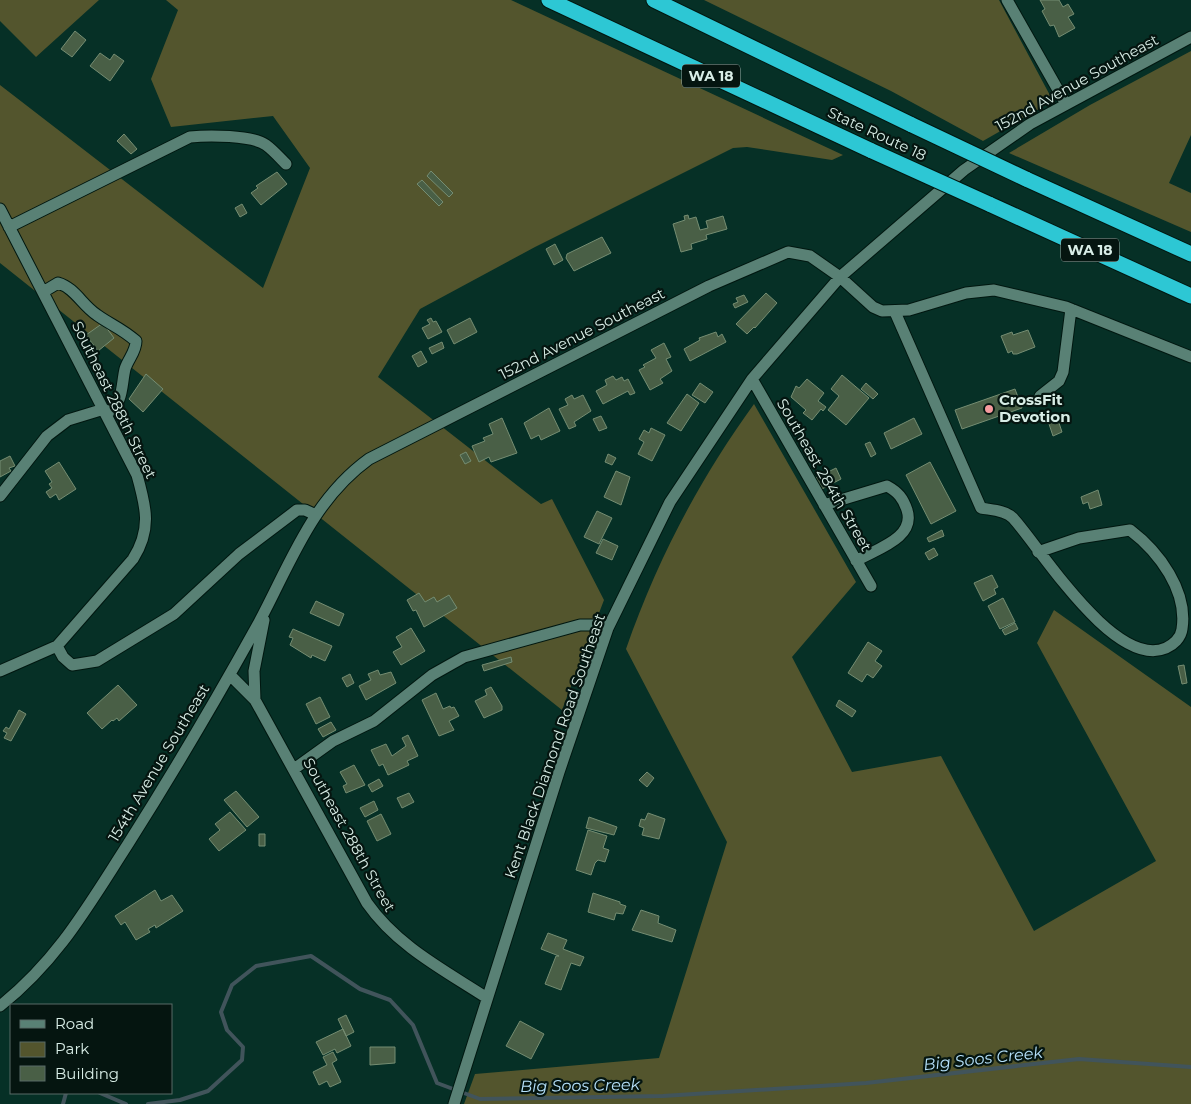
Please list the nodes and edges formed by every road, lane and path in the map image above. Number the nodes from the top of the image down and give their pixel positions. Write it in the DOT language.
graph roads {
  1 [pos="549,0"];
  2 [pos="654,0"];
  3 [pos="1007,0"];
  4 [pos="1191,37"];
  5 [pos="1066,104"];
  6 [pos="286,164"];
  7 [pos="0,210"];
  8 [pos="9,227"];
  9 [pos="1191,254"];
  10 [pos="840,277"];
  11 [pos="43,292"];
  12 [pos="1191,296"];
  13 [pos="1071,309"];
  14 [pos="896,312"];
  15 [pos="1191,356"];
  16 [pos="752,380"];
  17 [pos="1040,396"];
  18 [pos="105,411"];
  19 [pos="0,496"];
  20 [pos="824,504"];
  21 [pos="316,515"];
  22 [pos="1038,552"];
  23 [pos="856,560"];
  24 [pos="871,586"];
  25 [pos="265,610"];
  26 [pos="608,628"];
  27 [pos="57,646"];
  28 [pos="0,671"];
  29 [pos="230,675"];
  30 [pos="255,700"];
  31 [pos="294,769"];
  32 [pos="487,998"];
  33 [pos="0,1006"];
  34 [pos="454,1104"];
  1 -- 12 [label="highway, State Route 18 / WA 18, bridge"];
  2 -- 9 [label="highway, State Route 18 / WA 18, bridge"];
  3 -- 5 [label="street"];
  4 -- 5 [label="street, 152nd Avenue Southeast"];
  5 -- 10 [label="street, 152nd Avenue Southeast"];
  6 -- 8 [label="street"];
  7 -- 8 [label="street, Southeast 288th Street"];
  8 -- 11 [label="street, Southeast 288th Street"];
  10 -- 14 [label="street"];
  10 -- 16 [label="street, Kent Black Diamond Road Southeast"];
  10 -- 21 [label="street, 152nd Avenue Southeast"];
  11 -- 18 [label="street, Southeast 288th Street"];
  11 -- 18 [label="street"];
  13 -- 14 [label="street"];
  13 -- 15 [label="street"];
  13 -- 17 [label="street"];
  14 -- 22 [label="street"];
  16 -- 20 [label="street, Southeast 284th Street"];
  16 -- 26 [label="street, Kent Black Diamond Road Southeast"];
  18 -- 19 [label="street"];
  18 -- 27 [label="street, Southeast 288th Street"];
  20 -- 23 [label="street, Southeast 284th Street"];
  20 -- 23 [label="street"];
  21 -- 25 [label="street, 154th Avenue Southeast"];
  21 -- 27 [label="street"];
  22 -- 22 [label="street"];
  23 -- 24 [label="street, Southeast 284th Street"];
  25 -- 29 [label="street, 154th Avenue Southeast"];
  25 -- 30 [label="street, Southeast 288th Street"];
  26 -- 31 [label="street"];
  26 -- 32 [label="street, Kent Black Diamond Road Southeast"];
  27 -- 28 [label="street"];
  29 -- 30 [label="street, Southeast 288th Street"];
  29 -- 33 [label="street, 154th Avenue Southeast"];
  30 -- 31 [label="street, Southeast 288th Street"];
  31 -- 32 [label="street, Southeast 288th Street"];
  32 -- 34 [label="street, Kent Black Diamond Road Southeast"];
}
